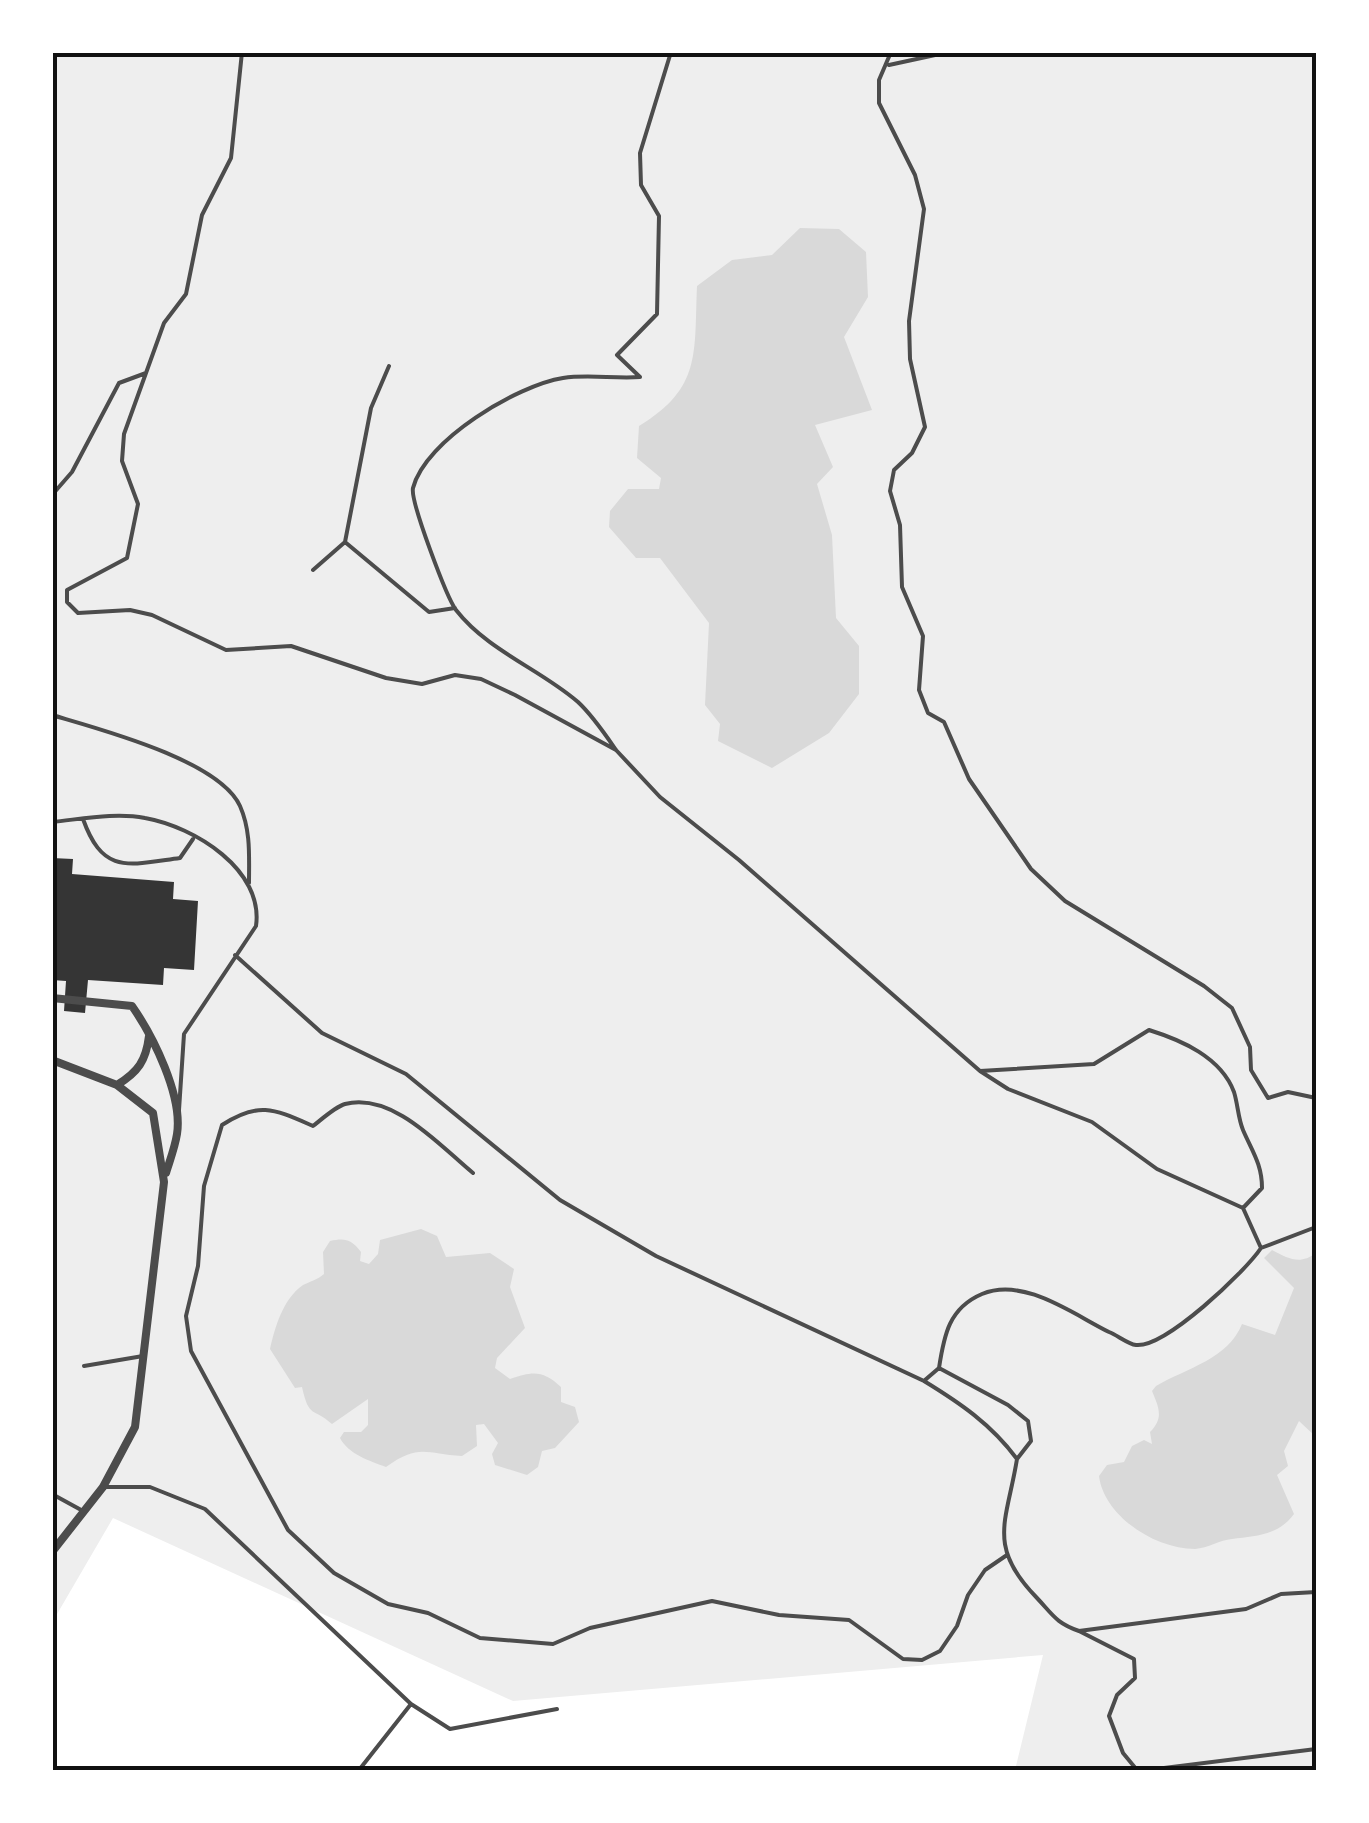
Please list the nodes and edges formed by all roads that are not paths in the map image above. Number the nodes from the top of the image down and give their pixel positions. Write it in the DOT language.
graph roads {
  1 [pos="242,52"];
  2 [pos="670,52"];
  3 [pos="890,52"];
  4 [pos="950,52"];
  5 [pos="889,64"];
  6 [pos="389,366"];
  7 [pos="146,373"];
  8 [pos="52,494"];
  9 [pos="345,542"];
  10 [pos="313,570"];
  11 [pos="454,608"];
  12 [pos="52,715"];
  13 [pos="616,750"];
  14 [pos="83,819"];
  15 [pos="52,822"];
  16 [pos="193,839"];
  17 [pos="250,883"];
  18 [pos="234,955"];
  19 [pos="52,998"];
  20 [pos="150,1032"];
  21 [pos="52,1060"];
  22 [pos="980,1072"];
  23 [pos="117,1085"];
  24 [pos="1316,1098"];
  25 [pos="178,1130"];
  26 [pos="473,1173"];
  27 [pos="164,1182"];
  28 [pos="1243,1208"];
  29 [pos="1316,1227"];
  30 [pos="1261,1248"];
  31 [pos="144,1356"];
  32 [pos="84,1366"];
  33 [pos="939,1368"];
  34 [pos="924,1381"];
  35 [pos="1017,1459"];
  36 [pos="104,1487"];
  37 [pos="52,1494"];
  38 [pos="83,1511"];
  39 [pos="53,1549"];
  40 [pos="1007,1555"];
  41 [pos="1316,1592"];
  42 [pos="1079,1631"];
  43 [pos="412,1704"];
  44 [pos="557,1709"];
  45 [pos="1316,1749"];
  46 [pos="359,1770"];
  47 [pos="1137,1770"];
  48 [pos="1148,1770"];
  1 -- 7 [label="lane"];
  2 -- 11 [label="lane"];
  3 -- 5 [label="lane"];
  4 -- 5 [label="lane"];
  5 -- 24 [label="lane"];
  6 -- 9 [label="lane"];
  7 -- 8 [label="lane"];
  7 -- 13 [label="lane"];
  9 -- 10 [label="lane"];
  9 -- 11 [label="lane"];
  11 -- 13 [label="lane"];
  12 -- 17 [label="lane"];
  13 -- 22 [label="lane"];
  14 -- 15 [label="lane"];
  14 -- 16 [label="lane"];
  14 -- 16 [label="lane"];
  16 -- 17 [label="lane"];
  17 -- 18 [label="lane"];
  18 -- 25 [label="lane"];
  18 -- 34 [label="lane"];
  19 -- 20 [label="street"];
  20 -- 23 [label="street"];
  20 -- 25 [label="street"];
  21 -- 23 [label="street"];
  22 -- 28 [label="lane"];
  22 -- 28 [label="lane"];
  23 -- 27 [label="street"];
  25 -- 27 [label="street"];
  26 -- 40 [label="lane"];
  27 -- 31 [label="street"];
  28 -- 30 [label="lane"];
  29 -- 30 [label="lane"];
  30 -- 33 [label="lane"];
  31 -- 32 [label="lane"];
  31 -- 36 [label="street"];
  33 -- 34 [label="lane"];
  33 -- 35 [label="lane"];
  34 -- 35 [label="lane"];
  35 -- 40 [label="lane"];
  36 -- 38 [label="street"];
  36 -- 43 [label="lane"];
  37 -- 38 [label="lane"];
  38 -- 39 [label="street"];
  40 -- 42 [label="lane"];
  41 -- 42 [label="lane"];
  42 -- 47 [label="lane"];
  43 -- 44 [label="lane"];
  43 -- 46 [label="lane"];
  45 -- 48 [label="lane"];
}
